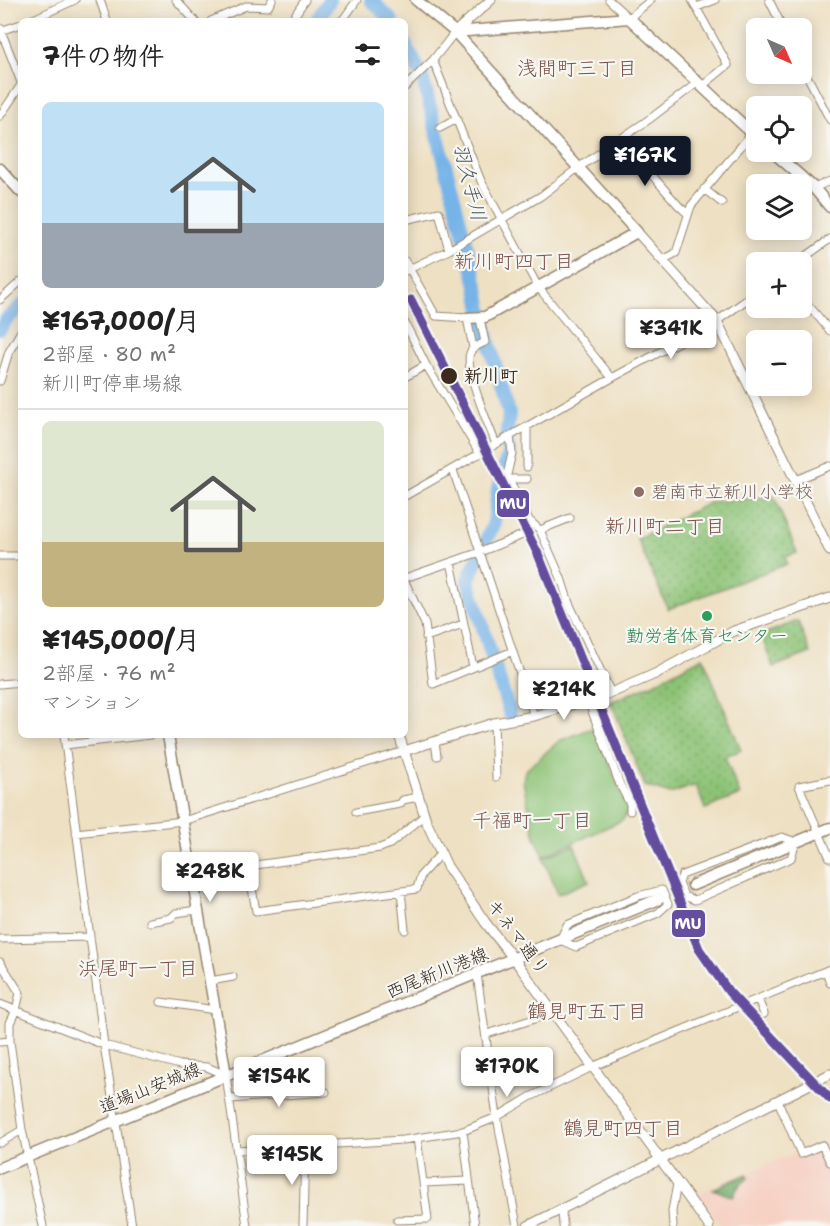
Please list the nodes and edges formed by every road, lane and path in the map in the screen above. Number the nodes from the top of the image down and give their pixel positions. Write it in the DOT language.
graph roads {
  1 [pos="75,0"];
  2 [pos="100,0"];
  3 [pos="176,0"];
  4 [pos="272,0"];
  5 [pos="305,0"];
  6 [pos="357,0"];
  7 [pos="416,0"];
  8 [pos="491,0"];
  9 [pos="609,0"];
  10 [pos="651,0"];
  11 [pos="692,0"];
  12 [pos="715,0"];
  13 [pos="769,0"];
  14 [pos="697,8"];
  15 [pos="36,18"];
  16 [pos="106,18"];
  17 [pos="192,18"];
  18 [pos="218,18"];
  19 [pos="293,18"];
  20 [pos="344,18"];
  21 [pos="629,18"];
  22 [pos="778,18"];
  23 [pos="18,25"];
  24 [pos="0,30"];
  25 [pos="455,32"];
  26 [pos="433,60"];
  27 [pos="18,73"];
  28 [pos="408,84"];
  29 [pos="811,84"];
  30 [pos="18,85"];
  31 [pos="699,85"];
  32 [pos="0,116"];
  33 [pos="457,119"];
  34 [pos="830,120"];
  35 [pos="440,128"];
  36 [pos="746,128"];
  37 [pos="621,140"];
  38 [pos="746,144"];
  39 [pos="784,162"];
  40 [pos="578,168"];
  41 [pos="0,169"];
  42 [pos="830,181"];
  43 [pos="814,188"];
  44 [pos="18,189"];
  45 [pos="704,189"];
  46 [pos="722,203"];
  47 [pos="830,207"];
  48 [pos="688,214"];
  49 [pos="408,219"];
  50 [pos="500,220"];
  51 [pos="637,232"];
  52 [pos="830,239"];
  53 [pos="449,250"];
  54 [pos="812,252"];
  55 [pos="663,260"];
  56 [pos="408,270"];
  57 [pos="18,284"];
  58 [pos="538,287"];
  59 [pos="0,300"];
  60 [pos="746,300"];
  61 [pos="812,309"];
  62 [pos="466,318"];
  63 [pos="480,319"];
  64 [pos="717,321"];
  65 [pos="408,329"];
  66 [pos="830,331"];
  67 [pos="18,336"];
  68 [pos="473,348"];
  69 [pos="426,365"];
  70 [pos="408,375"];
  71 [pos="612,378"];
  72 [pos="0,381"];
  73 [pos="527,426"];
  74 [pos="510,436"];
  75 [pos="496,444"];
  76 [pos="480,454"];
  77 [pos="830,466"];
  78 [pos="527,467"];
  79 [pos="453,470"];
  80 [pos="508,479"];
  81 [pos="527,479"];
  82 [pos="796,480"];
  83 [pos="408,494"];
  84 [pos="570,518"];
  85 [pos="540,530"];
  86 [pos="520,536"];
  87 [pos="830,551"];
  88 [pos="480,552"];
  89 [pos="0,556"];
  90 [pos="18,556"];
  91 [pos="451,562"];
  92 [pos="408,579"];
  93 [pos="408,587"];
  94 [pos="830,598"];
  95 [pos="463,624"];
  96 [pos="426,637"];
  97 [pos="513,651"];
  98 [pos="473,667"];
  99 [pos="18,682"];
  100 [pos="0,684"];
  101 [pos="611,693"];
  102 [pos="588,701"];
  103 [pos="534,716"];
  104 [pos="494,723"];
  105 [pos="64,738"];
  106 [pos="124,738"];
  107 [pos="169,738"];
  108 [pos="400,738"];
  109 [pos="435,742"];
  110 [pos="65,745"];
  111 [pos="404,751"];
  112 [pos="437,756"];
  113 [pos="496,777"];
  114 [pos="830,780"];
  115 [pos="418,797"];
  116 [pos="630,811"];
  117 [pos="356,812"];
  118 [pos="424,816"];
  119 [pos="183,822"];
  120 [pos="825,831"];
  121 [pos="76,833"];
  122 [pos="796,842"];
  123 [pos="441,853"];
  124 [pos="830,858"];
  125 [pos="248,866"];
  126 [pos="227,870"];
  127 [pos="693,885"];
  128 [pos="401,891"];
  129 [pos="659,899"];
  130 [pos="197,910"];
  131 [pos="150,922"];
  132 [pos="405,930"];
  133 [pos="89,938"];
  134 [pos="0,939"];
  135 [pos="560,940"];
  136 [pos="514,959"];
  137 [pos="0,962"];
  138 [pos="828,970"];
  139 [pos="477,974"];
  140 [pos="233,977"];
  141 [pos="210,981"];
  142 [pos="830,983"];
  143 [pos="758,999"];
  144 [pos="161,1002"];
  145 [pos="0,1004"];
  146 [pos="16,1010"];
  147 [pos="215,1010"];
  148 [pos="553,1013"];
  149 [pos="764,1014"];
  150 [pos="487,1034"];
  151 [pos="10,1041"];
  152 [pos="0,1042"];
  153 [pos="104,1045"];
  154 [pos="592,1067"];
  155 [pos="830,1074"];
  156 [pos="226,1075"];
  157 [pos="326,1092"];
  158 [pos="230,1100"];
  159 [pos="778,1101"];
  160 [pos="497,1117"];
  161 [pos="115,1120"];
  162 [pos="22,1130"];
  163 [pos="463,1131"];
  164 [pos="417,1138"];
  165 [pos="0,1143"];
  166 [pos="305,1146"];
  167 [pos="237,1150"];
  168 [pos="28,1155"];
  169 [pos="660,1160"];
  170 [pos="830,1162"];
  171 [pos="0,1168"];
  172 [pos="469,1182"];
  173 [pos="423,1183"];
  174 [pos="677,1184"];
  175 [pos="561,1211"];
  176 [pos="397,1220"];
  177 [pos="43,1226"];
  178 [pos="132,1226"];
  179 [pos="247,1226"];
  180 [pos="303,1226"];
  181 [pos="475,1226"];
  182 [pos="517,1226"];
  183 [pos="528,1226"];
  184 [pos="563,1226"];
  185 [pos="673,1226"];
  186 [pos="709,1226"];
  1 -- 15 [label="street"];
  2 -- 16 [label="street"];
  3 -- 17 [label="street"];
  4 -- 18 [label="street"];
  5 -- 19 [label="street"];
  6 -- 20 [label="street"];
  7 -- 25 [label="main road"];
  8 -- 25 [label="street"];
  9 -- 21 [label="street"];
  10 -- 21 [label="street"];
  11 -- 14 [label="street"];
  12 -- 14 [label="street"];
  13 -- 22 [label="street"];
  14 -- 31 [label="street"];
  21 -- 25 [label="main road"];
  21 -- 31 [label="main road"];
  23 -- 24 [label="street"];
  24 -- 27 [label="street"];
  25 -- 26 [label="street"];
  25 -- 40 [label="main road"];
  26 -- 28 [label="street"];
  26 -- 33 [label="street"];
  29 -- 34 [label="street"];
  30 -- 32 [label="street"];
  31 -- 36 [label="main road"];
  31 -- 37 [label="street"];
  33 -- 35 [label="street"];
  33 -- 50 [label="street"];
  37 -- 40 [label="street"];
  37 -- 48 [label="street"];
  38 -- 45 [label="street"];
  39 -- 43 [label="main road"];
  40 -- 50 [label="street"];
  40 -- 51 [label="main road"];
  41 -- 44 [label="main road"];
  42 -- 43 [label="street"];
  43 -- 47 [label="main road"];
  45 -- 46 [label="street"];
  45 -- 48 [label="street"];
  48 -- 55 [label="street"];
  49 -- 53 [label="street"];
  50 -- 53 [label="street"];
  50 -- 58 [label="street"];
  51 -- 55 [label="street"];
  51 -- 58 [label="main road"];
  52 -- 54 [label="street"];
  53 -- 56 [label="street"];
  55 -- 64 [label="street"];
  56 -- 62 [label="street"];
  57 -- 59 [label="street"];
  58 -- 63 [label="main road"];
  58 -- 71 [label="street"];
  60 -- 64 [label="street"];
  61 -- 66 [label="street"];
  62 -- 63 [label="main road"];
  62 -- 68 [label="street"];
  63 -- 68 [label="street"];
  64 -- 71 [label="street"];
  64 -- 82 [label="street"];
  65 -- 69 [label="street"];
  67 -- 72 [label="street"];
  68 -- 75 [label="street"];
  69 -- 70 [label="street"];
  69 -- 76 [label="street"];
  71 -- 73 [label="street"];
  73 -- 74 [label="street"];
  73 -- 78 [label="street"];
  74 -- 75 [label="street"];
  74 -- 80 [label="street"];
  75 -- 76 [label="street"];
  76 -- 79 [label="street"];
  77 -- 82 [label="street"];
  79 -- 83 [label="street"];
  79 -- 88 [label="street"];
  80 -- 81 [label="street"];
  80 -- 85 [label="street"];
  82 -- 87 [label="street"];
  84 -- 85 [label="street"];
  85 -- 101 [label="street"];
  86 -- 88 [label="street"];
  88 -- 91 [label="street"];
  88 -- 97 [label="street"];
  89 -- 90 [label="street"];
  91 -- 92 [label="street"];
  91 -- 95 [label="street"];
  93 -- 96 [label="street"];
  94 -- 101 [label="street"];
  95 -- 96 [label="street"];
  95 -- 98 [label="street"];
  96 -- 98 [label="street"];
  97 -- 98 [label="street"];
  97 -- 103 [label="street"];
  99 -- 100 [label="street"];
  101 -- 102 [label="street"];
  102 -- 103 [label="street"];
  102 -- 116 [label="street"];
  103 -- 104 [label="street"];
  104 -- 109 [label="street"];
  104 -- 113 [label="street"];
  105 -- 110 [label="street"];
  106 -- 110 [label="street"];
  107 -- 119 [label="main road, 道場山安城線"];
  108 -- 111 [label="street, キネマ通り"];
  109 -- 111 [label="street"];
  109 -- 112 [label="street"];
  110 -- 121 [label="street"];
  111 -- 115 [label="street, キネマ通り"];
  111 -- 119 [label="street"];
  114 -- 120 [label="street"];
  115 -- 117 [label="street"];
  115 -- 118 [label="street, キネマ通り"];
  118 -- 123 [label="street, キネマ通り"];
  118 -- 125 [label="street"];
  119 -- 121 [label="street"];
  119 -- 130 [label="main road, 道場山安城線"];
  120 -- 122 [label="main road"];
  120 -- 124 [label="street"];
  121 -- 133 [label="street"];
  122 -- 122 [label="street"];
  122 -- 127 [label="main road"];
  123 -- 128 [label="street"];
  123 -- 136 [label="street, キネマ通り"];
  125 -- 126 [label="street"];
  125 -- 128 [label="street"];
  128 -- 132 [label="street"];
  129 -- 135 [label="main road, 西尾新川港線"];
  130 -- 131 [label="street"];
  130 -- 141 [label="main road, 道場山安城線"];
  133 -- 134 [label="street"];
  133 -- 153 [label="street"];
  135 -- 135 [label="street"];
  135 -- 136 [label="main road, 西尾新川港線"];
  136 -- 139 [label="main road, 西尾新川港線"];
  136 -- 148 [label="street, キネマ通り"];
  137 -- 146 [label="street"];
  138 -- 142 [label="street"];
  138 -- 143 [label="street"];
  139 -- 150 [label="street"];
  139 -- 156 [label="main road, 西尾新川港線"];
  140 -- 141 [label="street"];
  141 -- 147 [label="main road, 道場山安城線"];
  143 -- 149 [label="street"];
  143 -- 154 [label="street"];
  144 -- 147 [label="street"];
  145 -- 146 [label="street"];
  146 -- 151 [label="street"];
  146 -- 153 [label="street"];
  147 -- 156 [label="main road, 道場山安城線"];
  148 -- 150 [label="street"];
  148 -- 154 [label="street, キネマ通り"];
  150 -- 160 [label="street"];
  151 -- 152 [label="street"];
  151 -- 162 [label="street"];
  153 -- 156 [label="street"];
  153 -- 161 [label="street"];
  154 -- 160 [label="street"];
  154 -- 169 [label="street, キネマ通り"];
  155 -- 159 [label="street"];
  156 -- 158 [label="street"];
  156 -- 161 [label="main road, 道場山安城線"];
  157 -- 158 [label="street"];
  158 -- 167 [label="street"];
  159 -- 169 [label="street"];
  159 -- 170 [label="street"];
  160 -- 163 [label="street"];
  160 -- 182 [label="street"];
  161 -- 168 [label="main road, 道場山安城線"];
  161 -- 178 [label="street"];
  162 -- 165 [label="street"];
  162 -- 168 [label="street"];
  163 -- 164 [label="street"];
  163 -- 172 [label="street"];
  164 -- 166 [label="street"];
  164 -- 173 [label="street"];
  166 -- 167 [label="street"];
  166 -- 180 [label="street"];
  167 -- 179 [label="street"];
  168 -- 171 [label="main road, 道場山安城線"];
  168 -- 177 [label="street"];
  169 -- 174 [label="street, キネマ通り"];
  169 -- 175 [label="street"];
  172 -- 173 [label="street"];
  172 -- 181 [label="street"];
  173 -- 176 [label="street"];
  174 -- 185 [label="street"];
  174 -- 186 [label="street, キネマ通り"];
  175 -- 183 [label="street"];
  175 -- 184 [label="street"];
}
